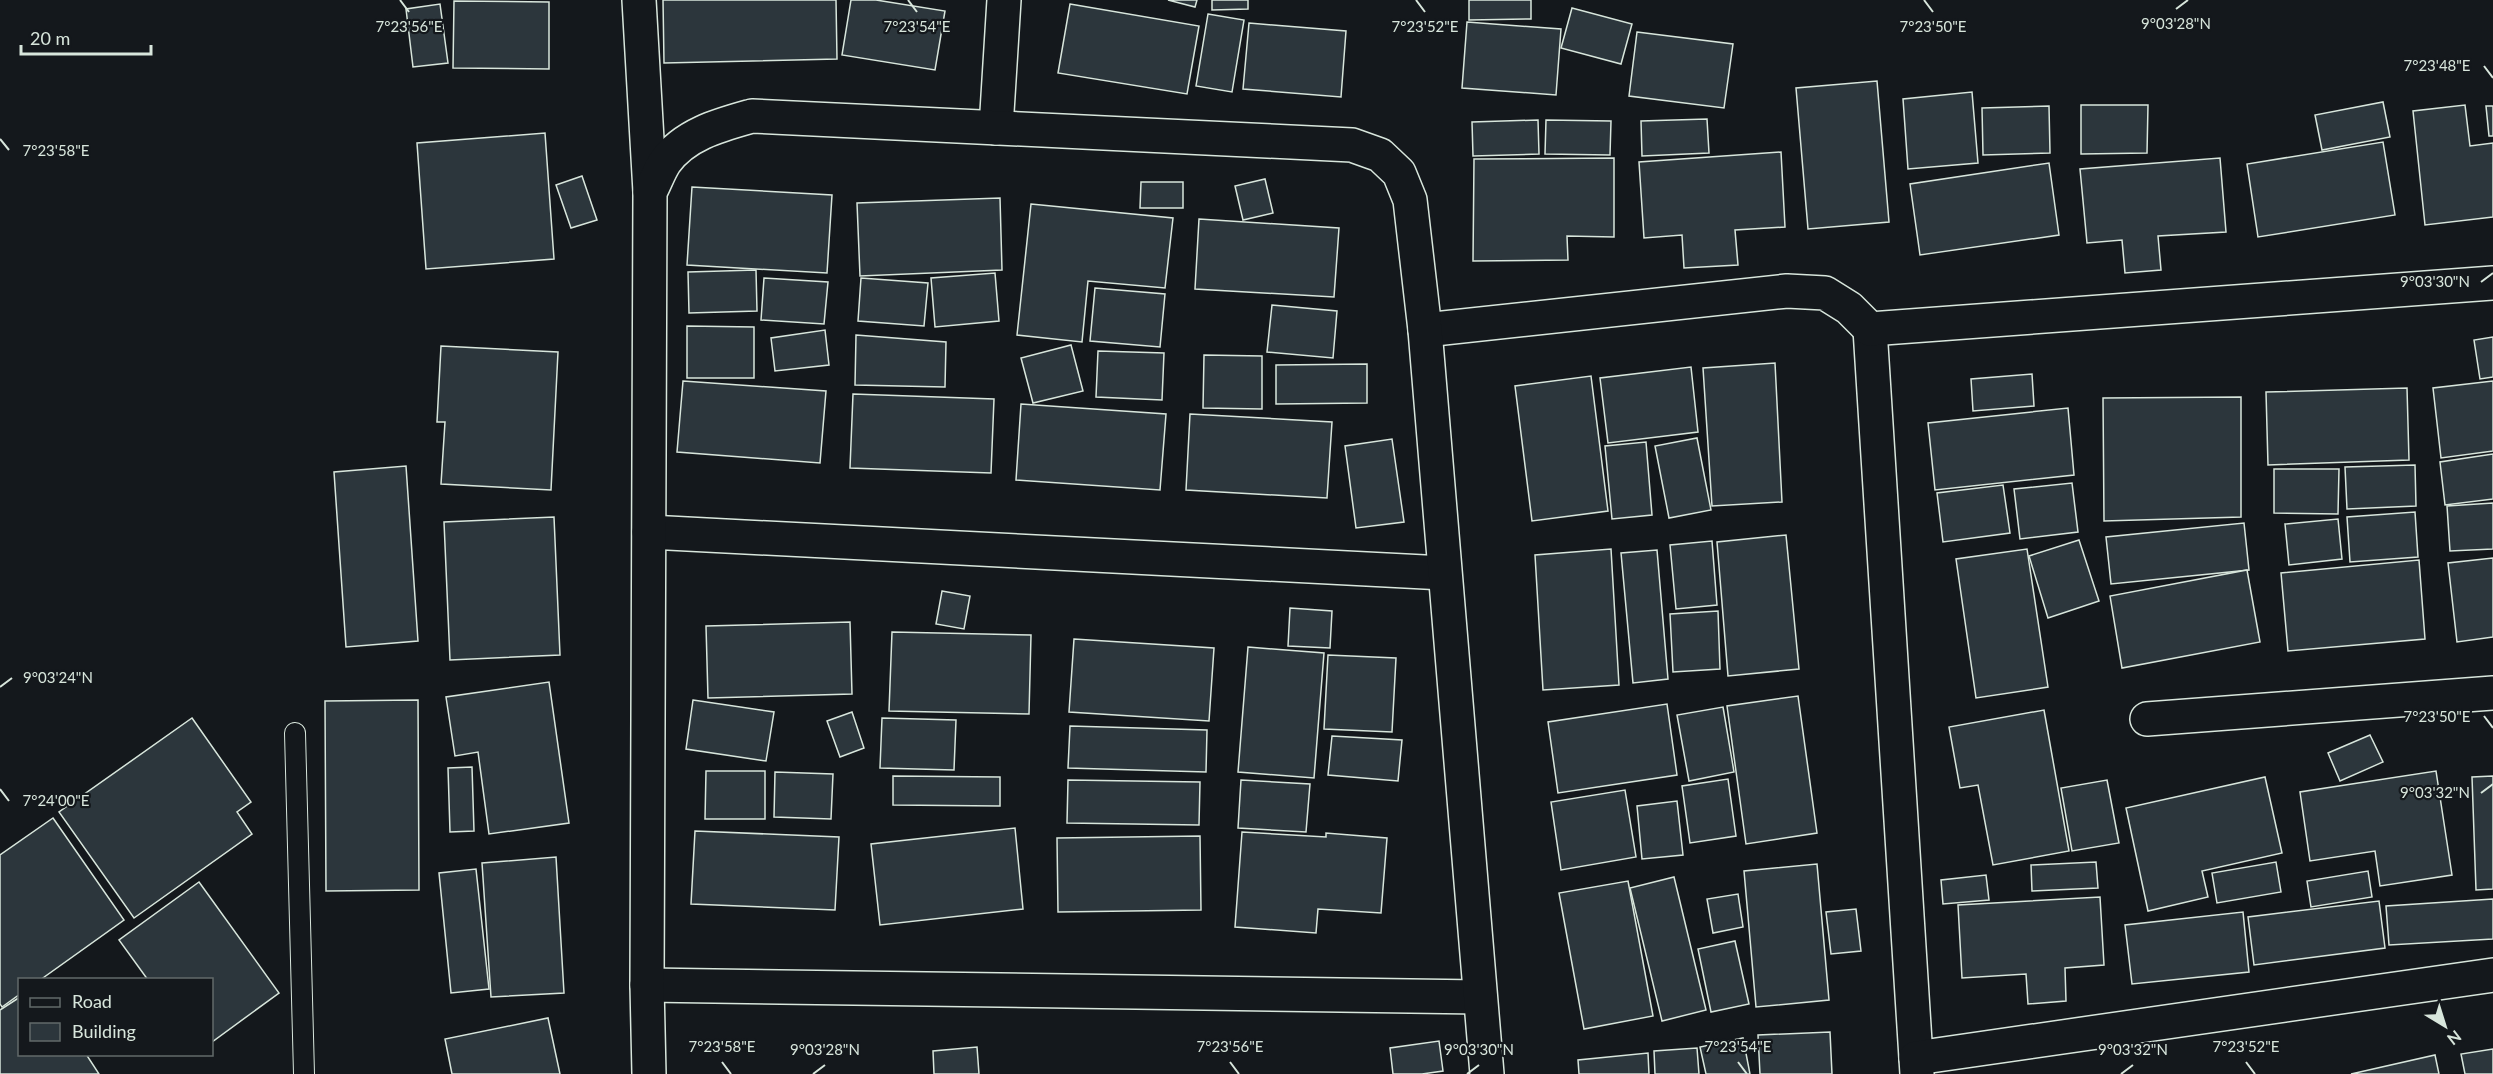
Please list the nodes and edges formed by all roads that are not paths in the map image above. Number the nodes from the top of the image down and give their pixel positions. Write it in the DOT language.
graph roads {
  1 [pos="639,0"];
  2 [pos="1004,0"];
  3 [pos="996,128"];
  4 [pos="650,192"];
  5 [pos="2493,283"];
  6 [pos="1870,329"];
  7 [pos="1425,330"];
  8 [pos="649,532"];
  9 [pos="1444,573"];
  10 [pos="2493,693"];
  11 [pos="2147,719"];
  12 [pos="295,733"];
  13 [pos="2493,975"];
  14 [pos="647,986"];
  15 [pos="1480,997"];
  16 [pos="1917,1066"];
  17 [pos="304,1074"];
  18 [pos="650,1074"];
  19 [pos="1487,1074"];
  1 -- 4 [label="street"];
  2 -- 3 [label="street"];
  3 -- 4 [label="street"];
  3 -- 7 [label="street"];
  4 -- 8 [label="street"];
  5 -- 6 [label="street"];
  6 -- 7 [label="street"];
  6 -- 16 [label="street"];
  7 -- 9 [label="street"];
  8 -- 9 [label="street"];
  8 -- 14 [label="street"];
  9 -- 15 [label="street"];
  10 -- 11 [label="street"];
  12 -- 17 [label="lane"];
  13 -- 16 [label="street"];
  14 -- 15 [label="street"];
  14 -- 18 [label="street"];
  15 -- 19 [label="street"];
}
